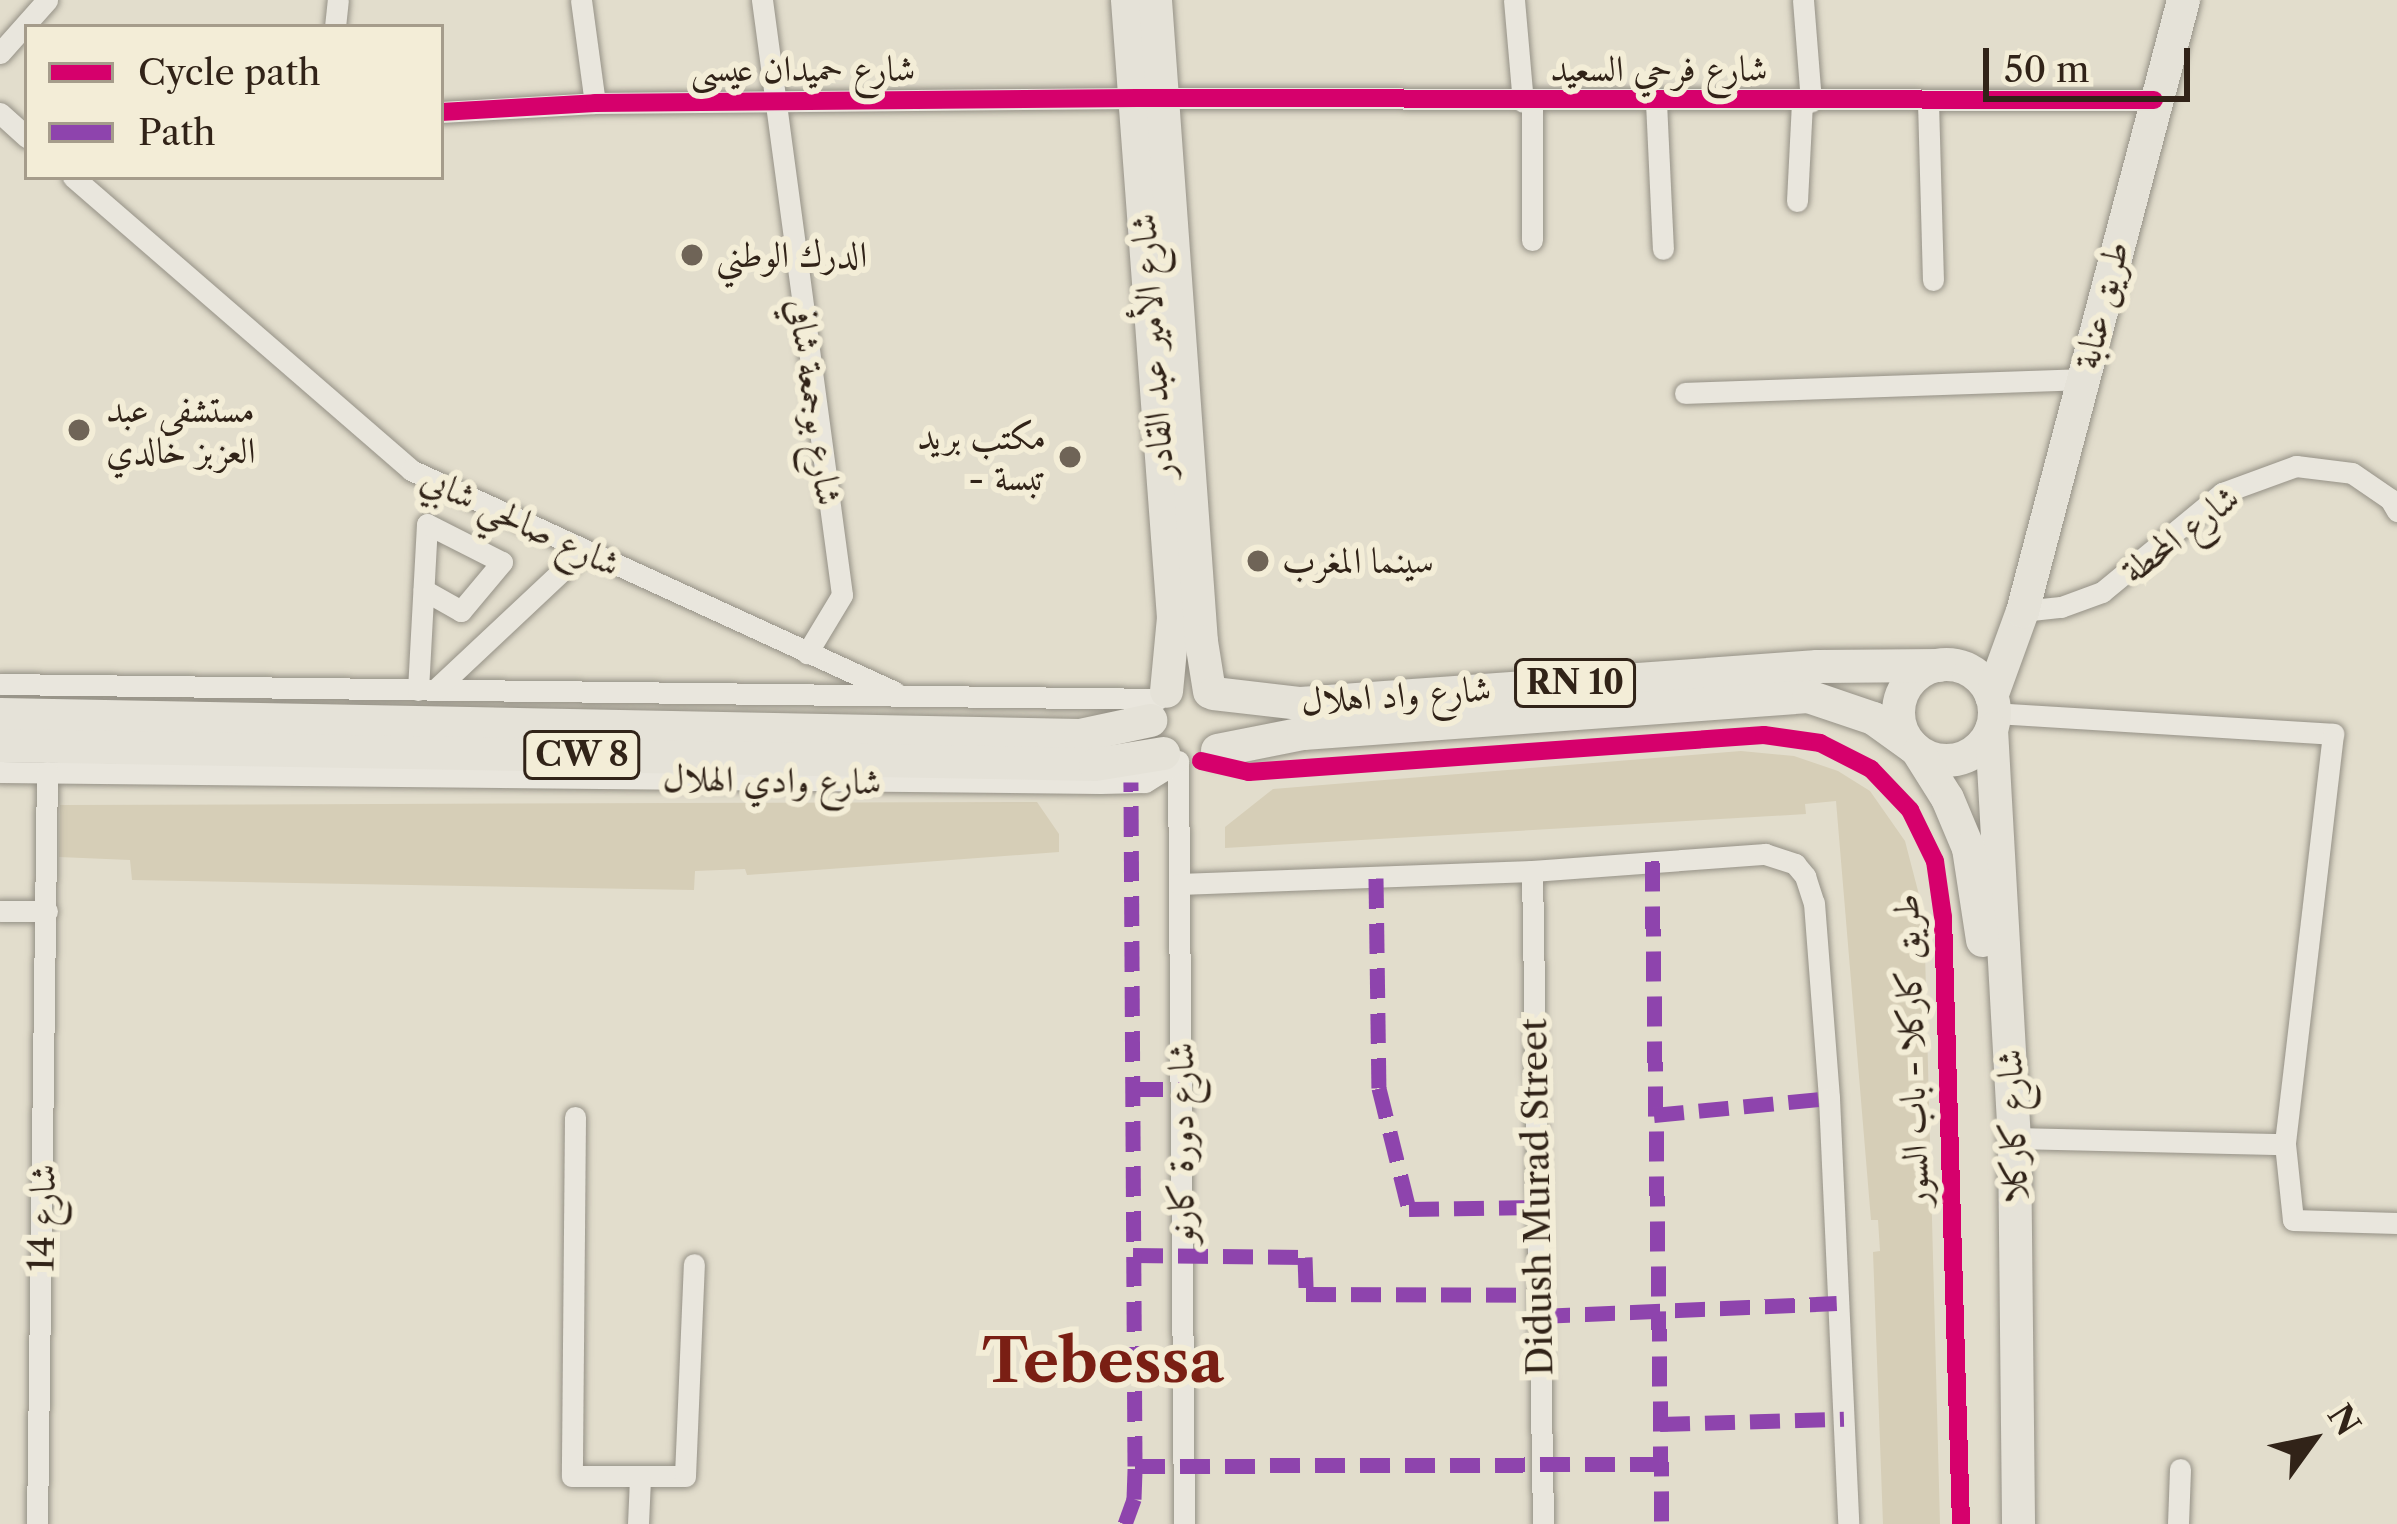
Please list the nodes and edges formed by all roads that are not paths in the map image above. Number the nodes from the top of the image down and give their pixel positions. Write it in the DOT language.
graph roads {
  1 [pos="47,0"];
  2 [pos="581,0"];
  3 [pos="763,0"];
  4 [pos="1127,0"];
  5 [pos="1155,0"];
  6 [pos="1514,0"];
  7 [pos="1803,0"];
  8 [pos="2183,0"];
  9 [pos="25,24"];
  10 [pos="24,25"];
  11 [pos="0,52"];
  12 [pos="1151,98"];
  13 [pos="2154,100"];
  14 [pos="1527,102"];
  15 [pos="1656,102"];
  16 [pos="1928,102"];
  17 [pos="595,103"];
  18 [pos="774,103"];
  19 [pos="1806,103"];
  20 [pos="444,112"];
  21 [pos="0,113"];
  22 [pos="24,132"];
  23 [pos="76,180"];
  24 [pos="1798,201"];
  25 [pos="1532,240"];
  26 [pos="1663,249"];
  27 [pos="1933,280"];
  28 [pos="2083,379"];
  29 [pos="1685,393"];
  30 [pos="2397,511"];
  31 [pos="583,551"];
  32 [pos="424,590"];
  33 [pos="2022,611"];
  34 [pos="807,652"];
  35 [pos="1947,665"];
  36 [pos="0,683"];
  37 [pos="426,690"];
  38 [pos="1211,692"];
  39 [pos="907,698"];
  40 [pos="1158,703"];
  41 [pos="1992,713"];
  42 [pos="0,714"];
  43 [pos="0,745"];
  44 [pos="1915,749"];
  45 [pos="1217,750"];
  46 [pos="1171,757"];
  47 [pos="0,772"];
  48 [pos="47,772"];
  49 [pos="1532,871"];
  50 [pos="1179,884"];
  51 [pos="0,911"];
  52 [pos="46,911"];
  53 [pos="575,1117"];
  54 [pos="2014,1138"];
  55 [pos="2285,1144"];
  56 [pos="2397,1223"];
  57 [pos="694,1264"];
  58 [pos="2180,1469"];
  59 [pos="640,1478"];
  60 [pos="37,1524"];
  61 [pos="638,1524"];
  62 [pos="1184,1524"];
  63 [pos="1543,1524"];
  64 [pos="1848,1524"];
  65 [pos="1997,1524"];
  66 [pos="2018,1524"];
  67 [pos="2178,1524"];
  1 -- 9 [label="street"];
  2 -- 17 [label="street"];
  3 -- 18 [label="street, شارع بوجمعة شافي"];
  4 -- 12 [label="main road, شارع الأمير عبد القادر"];
  5 -- 12 [label="main road, شارع الأمير عبد القادر"];
  6 -- 14 [label="street"];
  7 -- 19 [label="street"];
  8 -- 13 [label="main road, طريق عنابة"];
  10 -- 11 [label="street"];
  12 -- 14 [label="street, شارع فرحي السعيد"];
  12 -- 18 [label="street, شارع حميدان عيسى"];
  12 -- 38 [label="main road, شارع الأمير عبد القادر"];
  12 -- 40 [label="main road, شارع الأمير عبد القادر"];
  13 -- 16 [label="street, شارع فرحي السعيد"];
  13 -- 28 [label="main road, طريق عنابة"];
  14 -- 15 [label="street, شارع فرحي السعيد"];
  14 -- 25 [label="street"];
  15 -- 19 [label="street, شارع فرحي السعيد"];
  15 -- 26 [label="street"];
  16 -- 19 [label="street, شارع فرحي السعيد"];
  16 -- 27 [label="street"];
  17 -- 18 [label="street, شارع حميدان عيسى"];
  17 -- 20 [label="street, شارع حميدان عيسى"];
  18 -- 34 [label="street, شارع بوجمعة شافي"];
  19 -- 24 [label="street"];
  21 -- 22 [label="street"];
  23 -- 31 [label="street, شارع صالحي شابي"];
  28 -- 29 [label="street"];
  28 -- 33 [label="main road, طريق عنابة"];
  30 -- 33 [label="street, شارع المحطة"];
  31 -- 34 [label="street, شارع صالحي شابي"];
  31 -- 37 [label="street"];
  32 -- 37 [label="street"];
  33 -- 35 [label="main road"];
  33 -- 41 [label="main road, طريق عنابة"];
  34 -- 39 [label="street, شارع صالحي شابي"];
  35 -- 38 [label="main road, شارع واد اهلال / RN 10"];
  35 -- 41 [label="main road"];
  35 -- 44 [label="main road"];
  36 -- 37 [label="street"];
  37 -- 39 [label="street"];
  38 -- 40 [label="main road"];
  38 -- 45 [label="main road"];
  39 -- 40 [label="street"];
  40 -- 42 [label="main road, شارع وادي الهلال / CW 8"];
  40 -- 46 [label="main road"];
  41 -- 44 [label="main road"];
  41 -- 54 [label="main road, شارع كاركلا"];
  41 -- 55 [label="street"];
  43 -- 46 [label="main road, شارع وادي الهلال / CW 8"];
  44 -- 45 [label="main road, شارع واد اهلال / RN 10"];
  44 -- 65 [label="main road, شارع كاركلا / RN 10"];
  45 -- 46 [label="main road"];
  46 -- 48 [label="street, شارع وادي الهلال"];
  46 -- 50 [label="street, شارع دورة كارنو"];
  47 -- 48 [label="street, شارع وادي الهلال"];
  48 -- 52 [label="street, شارع 14"];
  49 -- 50 [label="street"];
  49 -- 63 [label="street, Didush Murad Street"];
  49 -- 64 [label="street"];
  50 -- 62 [label="street, شارع دورة كارنو"];
  51 -- 52 [label="street"];
  52 -- 60 [label="street, شارع 14"];
  53 -- 59 [label="street"];
  54 -- 55 [label="street"];
  54 -- 66 [label="main road, شارع كاركلا"];
  55 -- 56 [label="street"];
  57 -- 59 [label="street"];
  58 -- 67 [label="street"];
  59 -- 61 [label="street"];
}
